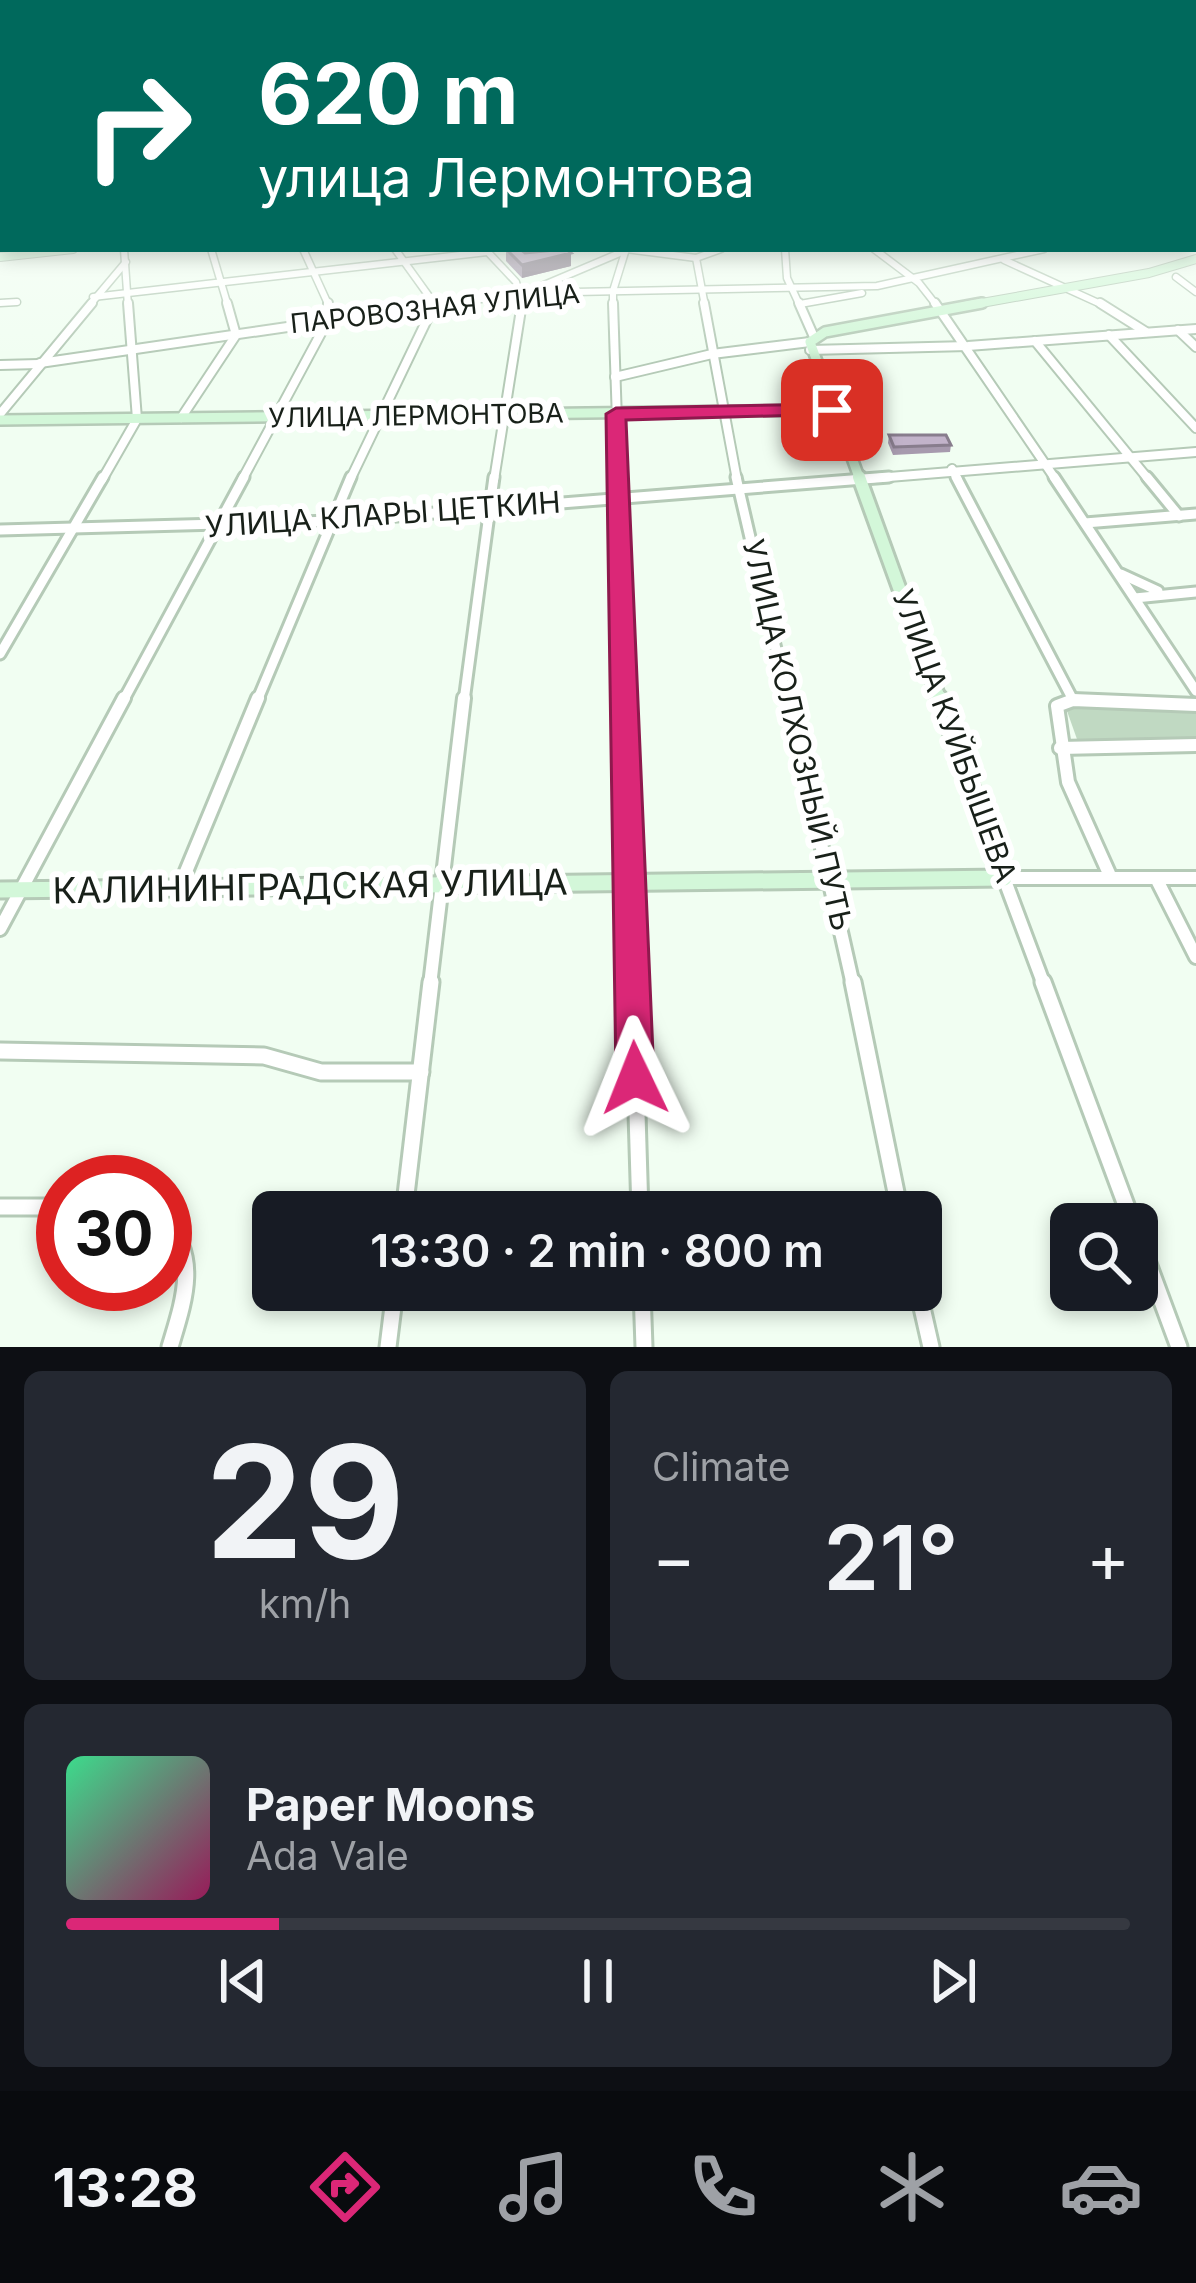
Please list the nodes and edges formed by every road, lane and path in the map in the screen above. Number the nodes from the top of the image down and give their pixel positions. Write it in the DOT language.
graph roads {
  1 [pos="46,252"];
  2 [pos="124,252"];
  3 [pos="213,252"];
  4 [pos="304,252"];
  5 [pos="397,252"];
  6 [pos="472,252"];
  7 [pos="488,252"];
  8 [pos="620,252"];
  9 [pos="623,252"];
  10 [pos="642,252"];
  11 [pos="713,252"];
  12 [pos="786,252"];
  13 [pos="877,252"];
  14 [pos="1031,252"];
  15 [pos="0,257"];
  16 [pos="696,258"];
  17 [pos="1000,259"];
  18 [pos="1196,259"];
  19 [pos="126,262"];
  20 [pos="404,262"];
  21 [pos="892,267"];
  22 [pos="312,273"];
  23 [pos="1176,277"];
  24 [pos="915,281"];
  25 [pos="223,283"];
  26 [pos="543,286"];
  27 [pos="877,286"];
  28 [pos="520,288"];
  29 [pos="1070,288"];
  30 [pos="701,290"];
  31 [pos="792,290"];
  32 [pos="613,291"];
  33 [pos="560,292"];
  34 [pos="1196,292"];
  35 [pos="131,294"];
  36 [pos="93,298"];
  37 [pos="16,302"];
  38 [pos="0,303"];
  39 [pos="800,304"];
  40 [pos="432,309"];
  41 [pos="940,312"];
  42 [pos="327,322"];
  43 [pos="1196,329"];
  44 [pos="1178,330"];
  45 [pos="1146,332"];
  46 [pos="236,335"];
  47 [pos="1109,335"];
  48 [pos="814,338"];
  49 [pos="1035,341"];
  50 [pos="968,346"];
  51 [pos="1196,347"];
  52 [pos="134,351"];
  53 [pos="712,354"];
  54 [pos="40,363"];
  55 [pos="0,364"];
  56 [pos="615,377"];
  57 [pos="832,410"];
  58 [pos="724,412"];
  59 [pos="616,414"];
  60 [pos="502,415"];
  61 [pos="378,416"];
  62 [pos="0,417"];
  63 [pos="279,417"];
  64 [pos="181,418"];
  65 [pos="136,419"];
  66 [pos="1196,428"];
  67 [pos="1196,452"];
  68 [pos="1132,458"];
  69 [pos="1044,462"];
  70 [pos="952,469"];
  71 [pos="859,477"];
  72 [pos="740,488"];
  73 [pos="618,499"];
  74 [pos="490,509"];
  75 [pos="1196,514"];
  76 [pos="1179,516"];
  77 [pos="334,521"];
  78 [pos="1085,523"];
  79 [pos="220,527"];
  80 [pos="0,530"];
  81 [pos="73,530"];
  82 [pos="1119,573"];
  83 [pos="1161,592"];
  84 [pos="1196,592"];
  85 [pos="1135,598"];
  86 [pos="0,654"];
  87 [pos="1196,691"];
  88 [pos="1073,700"];
  89 [pos="1196,705"];
  90 [pos="1196,745"];
  91 [pos="1060,748"];
  92 [pos="1004,878"];
  93 [pos="1111,878"];
  94 [pos="1156,878"];
  95 [pos="1196,878"];
  96 [pos="829,880"];
  97 [pos="628,882"];
  98 [pos="439,884"];
  99 [pos="180,886"];
  100 [pos="0,890"];
  101 [pos="20,890"];
  102 [pos="0,928"];
  103 [pos="1196,957"];
  104 [pos="0,1051"];
  105 [pos="421,1072"];
  106 [pos="407,1191"];
  107 [pos="639,1191"];
  108 [pos="896,1191"];
  109 [pos="1125,1203"];
  110 [pos="0,1207"];
  111 [pos="36,1208"];
  112 [pos="1158,1290"];
  113 [pos="177,1311"];
  114 [pos="392,1311"];
  115 [pos="643,1311"];
  116 [pos="923,1311"];
  117 [pos="170,1347"];
  118 [pos="388,1347"];
  119 [pos="644,1347"];
  120 [pos="931,1347"];
  121 [pos="1179,1347"];
  1 -- 15 [label="main road"];
  2 -- 19 [label="street"];
  3 -- 25 [label="street"];
  4 -- 22 [label="street"];
  5 -- 20 [label="street"];
  6 -- 20 [label="street"];
  7 -- 28 [label="street"];
  8 -- 26 [label="street"];
  9 -- 32 [label="street"];
  10 -- 16 [label="street"];
  11 -- 16 [label="street"];
  12 -- 31 [label="street, УЛИЦА КУЙБЫШЕВА"];
  13 -- 21 [label="street"];
  14 -- 17 [label="street, ПАРОВОЗНАЯ УЛИЦА"];
  16 -- 30 [label="street, УЛИЦА КОЛХОЗНЫЙ ПУТЬ"];
  17 -- 24 [label="street, ПАРОВОЗНАЯ УЛИЦА"];
  17 -- 29 [label="street"];
  18 -- 29 [label="main road"];
  19 -- 35 [label="street"];
  19 -- 36 [label="street"];
  20 -- 22 [label="street"];
  20 -- 40 [label="street"];
  21 -- 24 [label="street"];
  21 -- 27 [label="street"];
  22 -- 25 [label="street"];
  22 -- 42 [label="street"];
  23 -- 34 [label="street"];
  24 -- 27 [label="street, ПАРОВОЗНАЯ УЛИЦА"];
  24 -- 41 [label="street"];
  25 -- 35 [label="street"];
  25 -- 46 [label="street"];
  26 -- 28 [label="street"];
  26 -- 33 [label="street"];
  27 -- 31 [label="street, ПАРОВОЗНАЯ УЛИЦА"];
  27 -- 39 [label="street"];
  28 -- 33 [label="street, ПАРОВОЗНАЯ УЛИЦА"];
  28 -- 40 [label="street, ПАРОВОЗНАЯ УЛИЦА"];
  28 -- 60 [label="street"];
  29 -- 41 [label="main road"];
  29 -- 45 [label="street"];
  30 -- 31 [label="street, ПАРОВОЗНАЯ УЛИЦА"];
  30 -- 32 [label="street, ПАРОВОЗНАЯ УЛИЦА"];
  30 -- 53 [label="street, УЛИЦА КОЛХОЗНЫЙ ПУТЬ"];
  31 -- 39 [label="street, УЛИЦА КУЙБЫШЕВА"];
  32 -- 33 [label="street, ПАРОВОЗНАЯ УЛИЦА"];
  32 -- 56 [label="street"];
  35 -- 36 [label="street"];
  35 -- 52 [label="street"];
  36 -- 54 [label="street"];
  37 -- 38 [label="street"];
  39 -- 48 [label="street, УЛИЦА КУЙБЫШЕВА"];
  40 -- 42 [label="street, ПАРОВОЗНАЯ УЛИЦА"];
  40 -- 61 [label="street"];
  41 -- 48 [label="main road"];
  41 -- 50 [label="street"];
  42 -- 46 [label="street, ПАРОВОЗНАЯ УЛИЦА"];
  42 -- 63 [label="street"];
  43 -- 44 [label="street"];
  44 -- 45 [label="street"];
  44 -- 51 [label="street"];
  45 -- 47 [label="street"];
  46 -- 52 [label="street, ПАРОВОЗНАЯ УЛИЦА"];
  46 -- 64 [label="street"];
  47 -- 49 [label="street"];
  47 -- 66 [label="street"];
  48 -- 50 [label="street"];
  48 -- 53 [label="street"];
  48 -- 57 [label="main road, УЛИЦА КУЙБЫШЕВА"];
  49 -- 50 [label="street"];
  49 -- 68 [label="street"];
  50 -- 69 [label="street"];
  52 -- 54 [label="street, ПАРОВОЗНАЯ УЛИЦА"];
  52 -- 65 [label="street"];
  53 -- 56 [label="street"];
  53 -- 58 [label="street, УЛИЦА КОЛХОЗНЫЙ ПУТЬ"];
  54 -- 55 [label="street, ПАРОВОЗНАЯ УЛИЦА"];
  54 -- 62 [label="street"];
  56 -- 59 [label="street"];
  57 -- 58 [label="main road, УЛИЦА ЛЕРМОНТОВА"];
  57 -- 71 [label="main road, УЛИЦА КУЙБЫШЕВА"];
  58 -- 59 [label="main road, УЛИЦА ЛЕРМОНТОВА"];
  58 -- 72 [label="street, УЛИЦА КОЛХОЗНЫЙ ПУТЬ"];
  59 -- 60 [label="main road, УЛИЦА ЛЕРМОНТОВА"];
  59 -- 73 [label="street"];
  60 -- 61 [label="main road, УЛИЦА ЛЕРМОНТОВА"];
  60 -- 74 [label="street"];
  61 -- 63 [label="main road, УЛИЦА ЛЕРМОНТОВА"];
  61 -- 77 [label="street"];
  62 -- 65 [label="main road, УЛИЦА ЛЕРМОНТОВА"];
  63 -- 64 [label="main road, УЛИЦА ЛЕРМОНТОВА"];
  63 -- 79 [label="street"];
  64 -- 65 [label="main road, УЛИЦА ЛЕРМОНТОВА"];
  65 -- 81 [label="street"];
  67 -- 68 [label="street, УЛИЦА КЛАРЫ ЦЕТКИН"];
  68 -- 69 [label="street, УЛИЦА КЛАРЫ ЦЕТКИН"];
  68 -- 76 [label="street"];
  69 -- 70 [label="street, УЛИЦА КЛАРЫ ЦЕТКИН"];
  69 -- 78 [label="street"];
  70 -- 71 [label="street, УЛИЦА КЛАРЫ ЦЕТКИН"];
  70 -- 88 [label="street"];
  71 -- 72 [label="street, УЛИЦА КЛАРЫ ЦЕТКИН"];
  71 -- 92 [label="main road, УЛИЦА КУЙБЫШЕВА"];
  72 -- 73 [label="street, УЛИЦА КЛАРЫ ЦЕТКИН"];
  72 -- 96 [label="street, УЛИЦА КОЛХОЗНЫЙ ПУТЬ"];
  73 -- 74 [label="street, УЛИЦА КЛАРЫ ЦЕТКИН"];
  73 -- 97 [label="street"];
  74 -- 77 [label="street, УЛИЦА КЛАРЫ ЦЕТКИН"];
  74 -- 98 [label="street"];
  75 -- 76 [label="street"];
  76 -- 78 [label="street"];
  77 -- 79 [label="street, УЛИЦА КЛАРЫ ЦЕТКИН"];
  77 -- 99 [label="street"];
  78 -- 82 [label="street"];
  79 -- 81 [label="street, УЛИЦА КЛАРЫ ЦЕТКИН"];
  79 -- 101 [label="street"];
  80 -- 81 [label="street, УЛИЦА КЛАРЫ ЦЕТКИН"];
  81 -- 86 [label="street"];
  82 -- 83 [label="street"];
  82 -- 85 [label="street"];
  83 -- 84 [label="street"];
  83 -- 85 [label="street"];
  85 -- 87 [label="street"];
  88 -- 89 [label="street"];
  88 -- 91 [label="street"];
  90 -- 91 [label="street"];
  91 -- 93 [label="street"];
  92 -- 93 [label="street, КАЛИНИНГРАДСКАЯ УЛИЦА"];
  92 -- 96 [label="main road, КАЛИНИНГРАДСКАЯ УЛИЦА"];
  92 -- 109 [label="street, УЛИЦА КУЙБЫШЕВА"];
  93 -- 94 [label="street, КАЛИНИНГРАДСКАЯ УЛИЦА"];
  94 -- 95 [label="street, КАЛИНИНГРАДСКАЯ УЛИЦА"];
  94 -- 103 [label="street"];
  96 -- 97 [label="main road, КАЛИНИНГРАДСКАЯ УЛИЦА"];
  96 -- 108 [label="street, УЛИЦА КОЛХОЗНЫЙ ПУТЬ"];
  97 -- 98 [label="main road, КАЛИНИНГРАДСКАЯ УЛИЦА"];
  97 -- 107 [label="street"];
  98 -- 99 [label="main road, КАЛИНИНГРАДСКАЯ УЛИЦА"];
  98 -- 105 [label="street"];
  99 -- 101 [label="main road, КАЛИНИНГРАДСКАЯ УЛИЦА"];
  100 -- 101 [label="main road, КАЛИНИНГРАДСКАЯ УЛИЦА"];
  101 -- 102 [label="street"];
  104 -- 105 [label="street"];
  105 -- 106 [label="street"];
  110 -- 111 [label="street"];
  112 -- 121 [label="street"];
  113 -- 117 [label="street"];
  114 -- 118 [label="street"];
  115 -- 119 [label="street"];
  116 -- 120 [label="street"];
}
